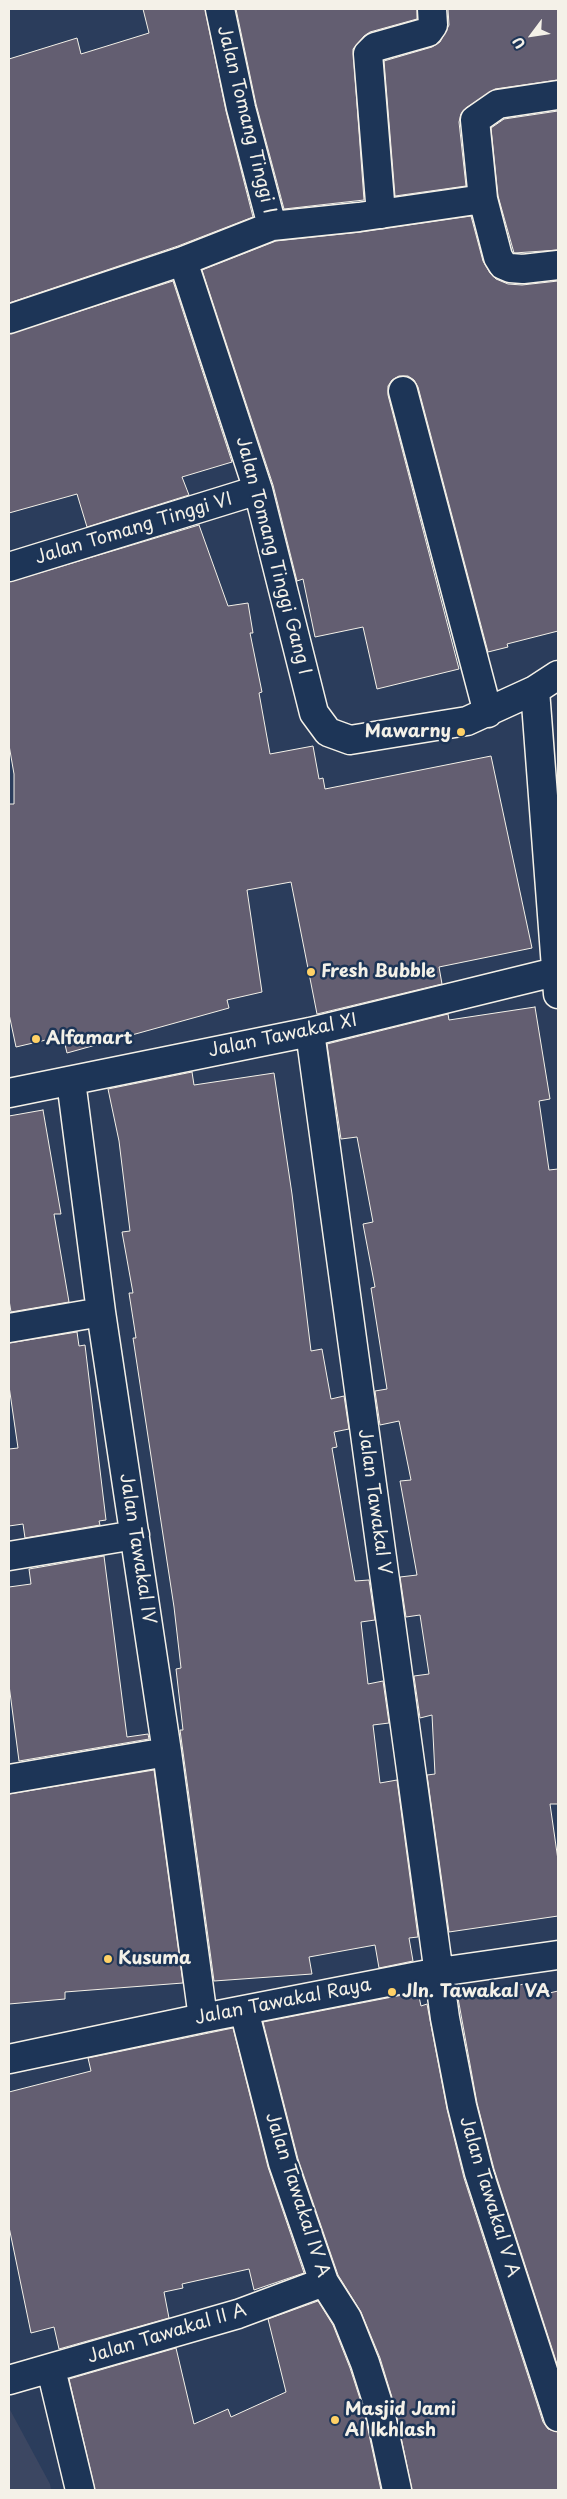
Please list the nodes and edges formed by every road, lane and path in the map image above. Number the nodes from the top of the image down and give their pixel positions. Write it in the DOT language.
graph roads {
  1 [pos="220,9"];
  2 [pos="432,9"];
  3 [pos="558,95"];
  4 [pos="483,199"];
  5 [pos="381,214"];
  6 [pos="272,226"];
  7 [pos="183,261"];
  8 [pos="558,266"];
  9 [pos="9,319"];
  10 [pos="403,391"];
  11 [pos="258,490"];
  12 [pos="9,567"];
  13 [pos="558,675"];
  14 [pos="535,690"];
  15 [pos="488,713"];
  16 [pos="557,983"];
  17 [pos="310,1032"];
  18 [pos="71,1081"];
  19 [pos="9,1093"];
  20 [pos="101,1312"];
  21 [pos="9,1328"];
  22 [pos="135,1535"];
  23 [pos="9,1556"];
  24 [pos="167,1752"];
  25 [pos="9,1779"];
  26 [pos="558,1955"];
  27 [pos="439,1972"];
  28 [pos="244,2010"];
  29 [pos="203,2018"];
  30 [pos="9,2059"];
  31 [pos="324,2282"];
  32 [pos="50,2369"];
  33 [pos="9,2380"];
  34 [pos="558,2418"];
  35 [pos="80,2490"];
  36 [pos="397,2490"];
  1 -- 6 [label="street, Jalan Tomang Tinggi I"];
  2 -- 5 [label="street"];
  3 -- 4 [label="street"];
  4 -- 5 [label="street"];
  4 -- 8 [label="street"];
  5 -- 6 [label="street"];
  6 -- 7 [label="street, Jalan Tomang Tinggi I"];
  7 -- 9 [label="street"];
  7 -- 11 [label="street, Jalan Tomang Tinggi Gang I"];
  10 -- 15 [label="street"];
  11 -- 12 [label="street, Jalan Tomang Tinggi VI"];
  11 -- 15 [label="street, Jalan Tomang Tinggi Gang I"];
  13 -- 14 [label="street, Jalan Tomang Tinggi Gang I"];
  14 -- 15 [label="street, Jalan Tomang Tinggi Gang I"];
  14 -- 16 [label="street"];
  16 -- 17 [label="street, Jalan Tawakal XI"];
  17 -- 18 [label="street, Jalan Tawakal XI"];
  17 -- 27 [label="street, Jalan Tawakal V"];
  18 -- 19 [label="street, Jalan Tawakal XI"];
  18 -- 20 [label="street, Jalan Tawakal IV"];
  20 -- 21 [label="street"];
  20 -- 22 [label="street, Jalan Tawakal IV"];
  22 -- 23 [label="street"];
  22 -- 24 [label="street, Jalan Tawakal IV"];
  24 -- 25 [label="street"];
  24 -- 29 [label="street, Jalan Tawakal IV"];
  26 -- 27 [label="street, Jalan Tawakal Raya"];
  27 -- 28 [label="street, Jalan Tawakal Raya"];
  27 -- 34 [label="street, Jalan Tawakal V A"];
  28 -- 29 [label="street, Jalan Tawakal Raya"];
  28 -- 31 [label="street, Jalan Tawakal IV A"];
  29 -- 30 [label="street, Jalan Tawakal Raya"];
  31 -- 32 [label="street, Jalan Tawakal II A"];
  31 -- 36 [label="street, Jalan Tawakal IV A"];
  32 -- 33 [label="street, Jalan Tawakal II A"];
  32 -- 35 [label="street"];
}
